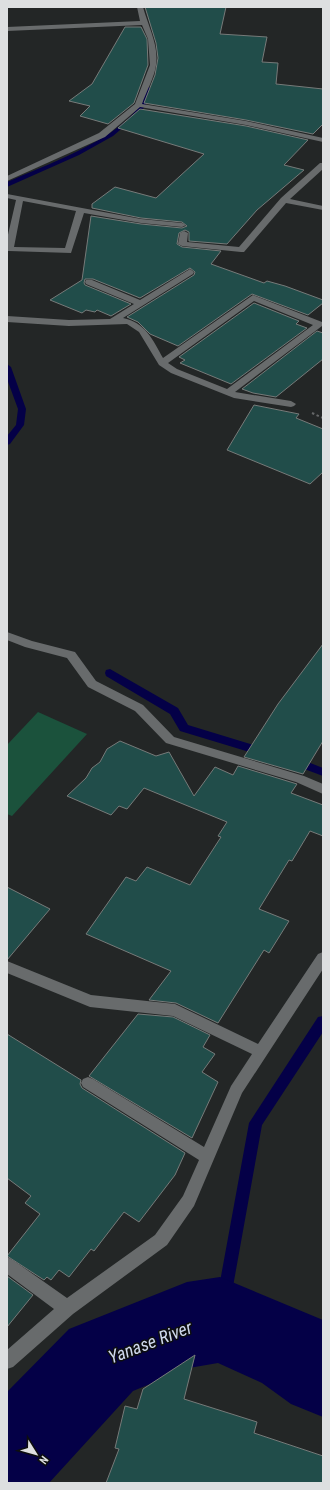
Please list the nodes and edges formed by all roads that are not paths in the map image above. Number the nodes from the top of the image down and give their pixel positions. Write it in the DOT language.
graph roads {
  1 [pos="140,7"];
  2 [pos="144,24"];
  3 [pos="7,29"];
  4 [pos="138,105"];
  5 [pos="323,140"];
  6 [pos="323,165"];
  7 [pos="7,179"];
  8 [pos="7,196"];
  9 [pos="20,198"];
  10 [pos="284,200"];
  11 [pos="323,208"];
  12 [pos="80,210"];
  13 [pos="190,272"];
  14 [pos="90,282"];
  15 [pos="141,304"];
  16 [pos="7,319"];
  17 [pos="113,321"];
  18 [pos="162,363"];
  19 [pos="227,393"];
  20 [pos="291,404"];
  21 [pos="7,636"];
  22 [pos="323,789"];
  23 [pos="323,958"];
  24 [pos="7,967"];
  25 [pos="261,1052"];
  26 [pos="88,1083"];
  27 [pos="208,1156"];
  28 [pos="7,1265"];
  29 [pos="67,1308"];
  30 [pos="7,1361"];
  1 -- 2 [label="street"];
  2 -- 3 [label="street"];
  2 -- 4 [label="street"];
  4 -- 5 [label="street"];
  4 -- 7 [label="street"];
  6 -- 10 [label="street"];
  8 -- 9 [label="street"];
  9 -- 12 [label="street"];
  9 -- 12 [label="street"];
  10 -- 11 [label="street"];
  10 -- 12 [label="street"];
  13 -- 15 [label="street"];
  14 -- 15 [label="street"];
  15 -- 17 [label="street"];
  16 -- 17 [label="street"];
  17 -- 18 [label="street"];
  18 -- 19 [label="street"];
  18 -- 19 [label="street"];
  19 -- 20 [label="street"];
  21 -- 22 [label="street"];
  23 -- 25 [label="street"];
  24 -- 25 [label="street"];
  25 -- 27 [label="street"];
  26 -- 27 [label="street"];
  27 -- 29 [label="street"];
  28 -- 29 [label="street"];
  29 -- 30 [label="street"];
}
